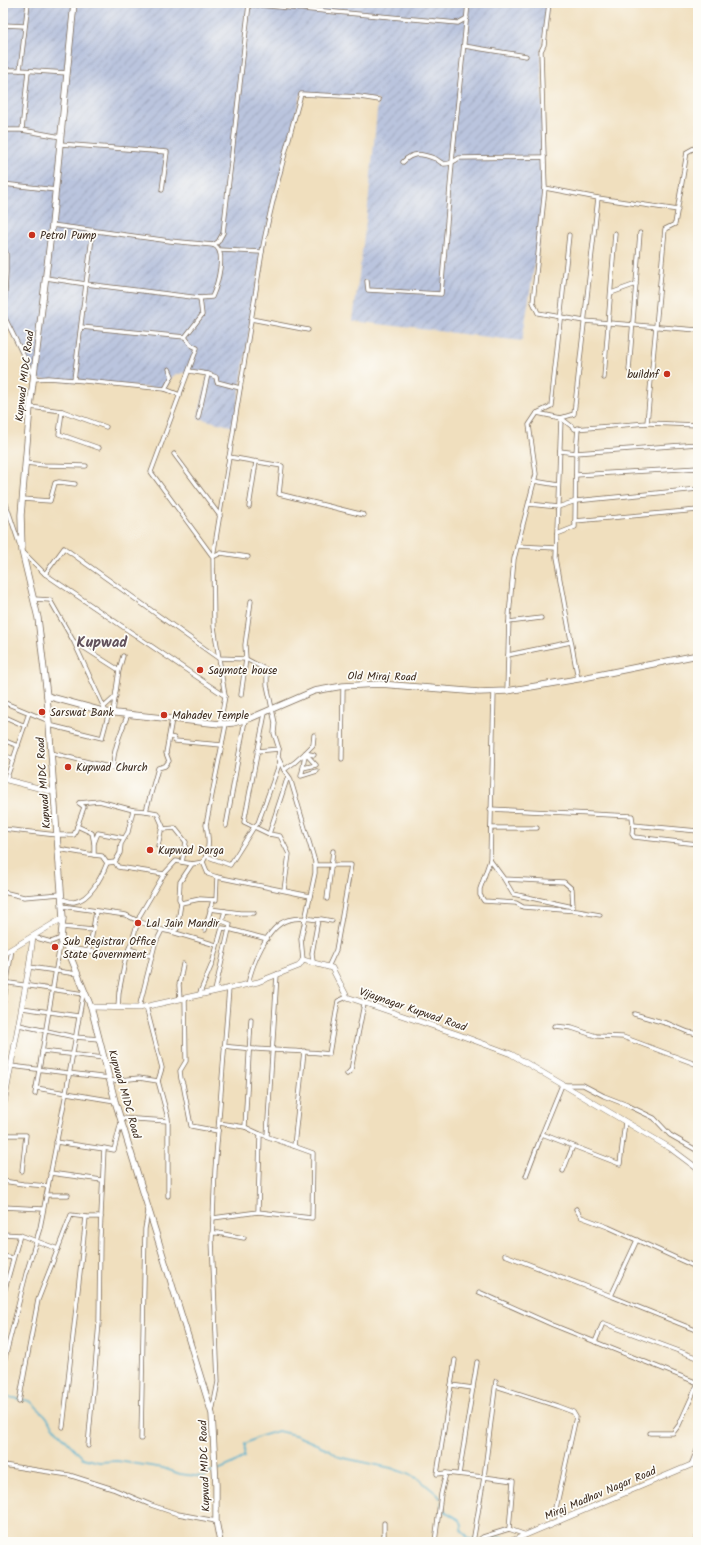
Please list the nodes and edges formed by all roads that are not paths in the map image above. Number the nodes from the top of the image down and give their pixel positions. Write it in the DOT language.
graph roads {
  1 [pos="28,3"];
  2 [pos="74,3"];
  3 [pos="234,3"];
  4 [pos="468,3"];
  5 [pos="549,3"];
  6 [pos="249,4"];
  7 [pos="264,4"];
  8 [pos="467,18"];
  9 [pos="3,25"];
  10 [pos="25,26"];
  11 [pos="464,46"];
  12 [pos="526,56"];
  13 [pos="3,70"];
  14 [pos="20,70"];
  15 [pos="28,71"];
  16 [pos="67,73"];
  17 [pos="378,100"];
  18 [pos="3,130"];
  19 [pos="22,130"];
  20 [pos="61,137"];
  21 [pos="60,144"];
  22 [pos="698,146"];
  23 [pos="544,157"];
  24 [pos="403,162"];
  25 [pos="453,162"];
  26 [pos="3,184"];
  27 [pos="545,188"];
  28 [pos="56,190"];
  29 [pos="162,190"];
  30 [pos="598,198"];
  31 [pos="678,210"];
  32 [pos="52,225"];
  33 [pos="92,230"];
  34 [pos="640,233"];
  35 [pos="615,234"];
  36 [pos="569,235"];
  37 [pos="213,245"];
  38 [pos="3,246"];
  39 [pos="220,250"];
  40 [pos="262,252"];
  41 [pos="46,278"];
  42 [pos="367,281"];
  43 [pos="86,284"];
  44 [pos="636,284"];
  45 [pos="611,293"];
  46 [pos="200,298"];
  47 [pos="560,317"];
  48 [pos="252,319"];
  49 [pos="584,321"];
  50 [pos="608,323"];
  51 [pos="633,325"];
  52 [pos="81,327"];
  53 [pos="656,327"];
  54 [pos="308,330"];
  55 [pos="698,330"];
  56 [pos="185,337"];
  57 [pos="169,369"];
  58 [pos="188,370"];
  59 [pos="629,370"];
  60 [pos="208,374"];
  61 [pos="604,378"];
  62 [pos="34,379"];
  63 [pos="74,380"];
  64 [pos="240,388"];
  65 [pos="165,389"];
  66 [pos="180,395"];
  67 [pos="30,407"];
  68 [pos="62,411"];
  69 [pos="537,413"];
  70 [pos="198,418"];
  71 [pos="561,418"];
  72 [pos="647,423"];
  73 [pos="698,425"];
  74 [pos="106,427"];
  75 [pos="578,428"];
  76 [pos="698,444"];
  77 [pos="99,448"];
  78 [pos="560,451"];
  79 [pos="576,453"];
  80 [pos="174,454"];
  81 [pos="229,457"];
  82 [pos="256,462"];
  83 [pos="25,463"];
  84 [pos="86,466"];
  85 [pos="698,468"];
  86 [pos="576,475"];
  87 [pos="534,481"];
  88 [pos="76,484"];
  89 [pos="558,485"];
  90 [pos="698,489"];
  91 [pos="3,495"];
  92 [pos="22,499"];
  93 [pos="576,501"];
  94 [pos="528,504"];
  95 [pos="249,507"];
  96 [pos="558,507"];
  97 [pos="698,510"];
  98 [pos="364,515"];
  99 [pos="220,516"];
  100 [pos="575,521"];
  101 [pos="557,534"];
  102 [pos="517,546"];
  103 [pos="556,548"];
  104 [pos="22,551"];
  105 [pos="213,557"];
  106 [pos="248,557"];
  107 [pos="45,574"];
  108 [pos="34,599"];
  109 [pos="251,601"];
  110 [pos="541,618"];
  111 [pos="509,622"];
  112 [pos="74,642"];
  113 [pos="571,642"];
  114 [pos="508,655"];
  115 [pos="123,656"];
  116 [pos="698,656"];
  117 [pos="218,658"];
  118 [pos="246,659"];
  119 [pos="119,670"];
  120 [pos="578,679"];
  121 [pos="343,686"];
  122 [pos="494,691"];
  123 [pos="507,691"];
  124 [pos="240,695"];
  125 [pos="47,696"];
  126 [pos="116,696"];
  127 [pos="225,696"];
  128 [pos="3,702"];
  129 [pos="272,708"];
  130 [pos="108,711"];
  131 [pos="29,713"];
  132 [pos="265,713"];
  133 [pos="128,714"];
  134 [pos="3,716"];
  135 [pos="172,719"];
  136 [pos="245,720"];
  137 [pos="49,723"];
  138 [pos="223,724"];
  139 [pos="25,726"];
  140 [pos="314,735"];
  141 [pos="169,737"];
  142 [pos="3,740"];
  143 [pos="222,745"];
  144 [pos="18,746"];
  145 [pos="279,748"];
  146 [pos="258,751"];
  147 [pos="305,753"];
  148 [pos="51,754"];
  149 [pos="3,755"];
  150 [pos="314,755"];
  151 [pos="14,759"];
  152 [pos="342,759"];
  153 [pos="280,762"];
  154 [pos="303,768"];
  155 [pos="284,770"];
  156 [pos="317,772"];
  157 [pos="288,776"];
  158 [pos="5,780"];
  159 [pos="54,792"];
  160 [pos="490,809"];
  161 [pos="133,810"];
  162 [pos="146,811"];
  163 [pos="162,825"];
  164 [pos="77,826"];
  165 [pos="226,826"];
  166 [pos="633,826"];
  167 [pos="254,827"];
  168 [pos="491,828"];
  169 [pos="537,828"];
  170 [pos="3,829"];
  171 [pos="698,831"];
  172 [pos="269,834"];
  173 [pos="57,835"];
  174 [pos="124,838"];
  175 [pos="94,843"];
  176 [pos="698,844"];
  177 [pos="158,846"];
  178 [pos="58,849"];
  179 [pos="332,851"];
  180 [pos="94,855"];
  181 [pos="206,856"];
  182 [pos="490,860"];
  183 [pos="115,862"];
  184 [pos="182,862"];
  185 [pos="203,862"];
  186 [pos="107,863"];
  187 [pos="192,864"];
  188 [pos="315,865"];
  189 [pos="331,865"];
  190 [pos="164,874"];
  191 [pos="217,877"];
  192 [pos="504,879"];
  193 [pos="284,890"];
  194 [pos="3,892"];
  195 [pos="61,896"];
  196 [pos="310,896"];
  197 [pos="327,899"];
  198 [pos="213,900"];
  199 [pos="181,903"];
  200 [pos="62,906"];
  201 [pos="210,909"];
  202 [pos="96,911"];
  203 [pos="225,911"];
  204 [pos="254,912"];
  205 [pos="600,915"];
  206 [pos="63,918"];
  207 [pos="306,918"];
  208 [pos="318,920"];
  209 [pos="138,921"];
  210 [pos="332,921"];
  211 [pos="62,927"];
  212 [pos="229,929"];
  213 [pos="92,930"];
  214 [pos="162,930"];
  215 [pos="205,930"];
  216 [pos="172,932"];
  217 [pos="33,936"];
  218 [pos="62,938"];
  219 [pos="268,939"];
  220 [pos="216,945"];
  221 [pos="67,948"];
  222 [pos="12,949"];
  223 [pos="129,949"];
  224 [pos="89,950"];
  225 [pos="3,954"];
  226 [pos="126,956"];
  227 [pos="152,956"];
  228 [pos="303,960"];
  229 [pos="313,962"];
  230 [pos="183,964"];
  231 [pos="29,967"];
  232 [pos="328,967"];
  233 [pos="56,971"];
  234 [pos="77,974"];
  235 [pos="277,974"];
  236 [pos="5,982"];
  237 [pos="248,984"];
  238 [pos="26,985"];
  239 [pos="229,988"];
  240 [pos="52,990"];
  241 [pos="215,991"];
  242 [pos="84,994"];
  243 [pos="199,995"];
  244 [pos="347,997"];
  245 [pos="182,999"];
  246 [pos="364,1004"];
  247 [pos="3,1005"];
  248 [pos="146,1006"];
  249 [pos="91,1007"];
  250 [pos="118,1007"];
  251 [pos="22,1008"];
  252 [pos="139,1008"];
  253 [pos="49,1012"];
  254 [pos="634,1014"];
  255 [pos="78,1016"];
  256 [pos="251,1019"];
  257 [pos="18,1025"];
  258 [pos="555,1026"];
  259 [pos="46,1031"];
  260 [pos="698,1034"];
  261 [pos="75,1036"];
  262 [pos="99,1040"];
  263 [pos="224,1046"];
  264 [pos="250,1050"];
  265 [pos="272,1050"];
  266 [pos="42,1051"];
  267 [pos="304,1051"];
  268 [pos="71,1055"];
  269 [pos="104,1058"];
  270 [pos="698,1065"];
  271 [pos="11,1066"];
  272 [pos="39,1070"];
  273 [pos="69,1073"];
  274 [pos="347,1074"];
  275 [pos="109,1080"];
  276 [pos="158,1081"];
  277 [pos="562,1085"];
  278 [pos="36,1088"];
  279 [pos="66,1093"];
  280 [pos="35,1094"];
  281 [pos="115,1101"];
  282 [pos="3,1109"];
  283 [pos="121,1119"];
  284 [pos="168,1121"];
  285 [pos="625,1122"];
  286 [pos="219,1123"];
  287 [pos="245,1127"];
  288 [pos="218,1131"];
  289 [pos="260,1134"];
  290 [pos="542,1134"];
  291 [pos="3,1135"];
  292 [pos="267,1136"];
  293 [pos="56,1142"];
  294 [pos="294,1146"];
  295 [pos="573,1146"];
  296 [pos="104,1149"];
  297 [pos="698,1151"];
  298 [pos="698,1161"];
  299 [pos="697,1168"];
  300 [pos="22,1171"];
  301 [pos="563,1171"];
  302 [pos="50,1173"];
  303 [pos="526,1176"];
  304 [pos="102,1180"];
  305 [pos="3,1181"];
  306 [pos="48,1186"];
  307 [pos="46,1194"];
  308 [pos="68,1195"];
  309 [pos="168,1196"];
  310 [pos="3,1207"];
  311 [pos="149,1207"];
  312 [pos="43,1209"];
  313 [pos="576,1209"];
  314 [pos="258,1212"];
  315 [pos="86,1217"];
  316 [pos="101,1217"];
  317 [pos="213,1218"];
  318 [pos="212,1233"];
  319 [pos="3,1234"];
  320 [pos="20,1235"];
  321 [pos="244,1238"];
  322 [pos="637,1240"];
  323 [pos="36,1241"];
  324 [pos="58,1249"];
  325 [pos="505,1255"];
  326 [pos="3,1256"];
  327 [pos="14,1258"];
  328 [pos="698,1268"];
  329 [pos="5,1282"];
  330 [pos="479,1292"];
  331 [pos="3,1296"];
  332 [pos="611,1296"];
  333 [pos="698,1331"];
  334 [pos="595,1342"];
  335 [pos="3,1344"];
  336 [pos="8,1345"];
  337 [pos="698,1358"];
  338 [pos="455,1360"];
  339 [pos="477,1362"];
  340 [pos="3,1366"];
  341 [pos="496,1381"];
  342 [pos="698,1383"];
  343 [pos="451,1386"];
  344 [pos="496,1386"];
  345 [pos="473,1388"];
  346 [pos="19,1402"];
  347 [pos="212,1414"];
  348 [pos="63,1427"];
  349 [pos="650,1433"];
  350 [pos="141,1439"];
  351 [pos="88,1446"];
  352 [pos="698,1448"];
  353 [pos="698,1462"];
  354 [pos="3,1465"];
  355 [pos="690,1466"];
  356 [pos="446,1473"];
  357 [pos="459,1474"];
  358 [pos="484,1477"];
  359 [pos="216,1521"];
  360 [pos="560,1521"];
  361 [pos="384,1523"];
  362 [pos="509,1530"];
  363 [pos="526,1535"];
  364 [pos="698,1535"];
  365 [pos="220,1542"];
  366 [pos="384,1542"];
  367 [pos="435,1542"];
  368 [pos="473,1542"];
  369 [pos="476,1542"];
  370 [pos="509,1542"];
  371 [pos="695,1542"];
  1 -- 10 [label="street"];
  2 -- 16 [label="main road, Kupwad MIDC Road"];
  3 -- 6 [label="street"];
  4 -- 8 [label="street"];
  5 -- 23 [label="street"];
  6 -- 7 [label="street"];
  6 -- 37 [label="street"];
  7 -- 8 [label="street"];
  8 -- 11 [label="street"];
  9 -- 10 [label="street"];
  10 -- 14 [label="street"];
  11 -- 12 [label="street"];
  11 -- 25 [label="street"];
  13 -- 14 [label="street"];
  14 -- 15 [label="street"];
  15 -- 16 [label="street"];
  15 -- 19 [label="street"];
  16 -- 20 [label="main road, Kupwad MIDC Road"];
  17 -- 40 [label="street"];
  18 -- 19 [label="street"];
  19 -- 20 [label="street"];
  20 -- 21 [label="main road, Kupwad MIDC Road"];
  21 -- 28 [label="main road, Kupwad MIDC Road"];
  21 -- 29 [label="street"];
  22 -- 31 [label="street"];
  23 -- 25 [label="street"];
  23 -- 27 [label="street"];
  24 -- 25 [label="street"];
  25 -- 42 [label="street"];
  26 -- 28 [label="street"];
  27 -- 30 [label="street"];
  27 -- 47 [label="street"];
  28 -- 32 [label="main road, Kupwad MIDC Road"];
  30 -- 31 [label="street"];
  30 -- 49 [label="street"];
  31 -- 53 [label="street"];
  32 -- 33 [label="street"];
  32 -- 41 [label="main road, Kupwad MIDC Road"];
  33 -- 37 [label="street"];
  33 -- 43 [label="street"];
  34 -- 44 [label="street"];
  35 -- 45 [label="street"];
  36 -- 47 [label="street"];
  37 -- 39 [label="street"];
  38 -- 62 [label="street"];
  39 -- 40 [label="street"];
  39 -- 46 [label="street"];
  40 -- 48 [label="street"];
  41 -- 43 [label="street"];
  41 -- 62 [label="main road, Kupwad MIDC Road"];
  43 -- 46 [label="street"];
  43 -- 52 [label="street"];
  44 -- 45 [label="street"];
  44 -- 51 [label="street"];
  45 -- 50 [label="street"];
  46 -- 56 [label="street"];
  47 -- 49 [label="street"];
  47 -- 69 [label="street"];
  48 -- 54 [label="street"];
  48 -- 64 [label="street"];
  49 -- 50 [label="street"];
  49 -- 71 [label="street"];
  50 -- 51 [label="street"];
  50 -- 61 [label="street"];
  51 -- 53 [label="street"];
  51 -- 59 [label="street"];
  52 -- 56 [label="street"];
  52 -- 63 [label="street"];
  53 -- 55 [label="street"];
  53 -- 72 [label="street"];
  56 -- 58 [label="street"];
  57 -- 65 [label="street"];
  58 -- 60 [label="street"];
  58 -- 66 [label="street"];
  60 -- 64 [label="street"];
  60 -- 70 [label="street"];
  62 -- 63 [label="street"];
  62 -- 67 [label="main road, Kupwad MIDC Road"];
  63 -- 65 [label="street"];
  64 -- 81 [label="street"];
  65 -- 66 [label="street"];
  66 -- 105 [label="street"];
  67 -- 68 [label="street"];
  67 -- 83 [label="main road, Kupwad MIDC Road"];
  68 -- 74 [label="street"];
  68 -- 77 [label="street"];
  69 -- 71 [label="street"];
  69 -- 87 [label="street"];
  71 -- 75 [label="street"];
  71 -- 78 [label="street"];
  72 -- 73 [label="street"];
  72 -- 75 [label="street"];
  75 -- 79 [label="street"];
  76 -- 79 [label="street"];
  78 -- 79 [label="street"];
  78 -- 89 [label="street"];
  79 -- 86 [label="street"];
  80 -- 99 [label="street"];
  81 -- 82 [label="street"];
  81 -- 99 [label="street"];
  82 -- 95 [label="street"];
  82 -- 98 [label="street"];
  83 -- 84 [label="street"];
  83 -- 92 [label="main road, Kupwad MIDC Road"];
  85 -- 86 [label="street"];
  86 -- 93 [label="street"];
  87 -- 89 [label="street"];
  87 -- 94 [label="street"];
  88 -- 92 [label="street"];
  89 -- 96 [label="street"];
  90 -- 93 [label="street"];
  91 -- 104 [label="street"];
  92 -- 104 [label="main road, Kupwad MIDC Road"];
  93 -- 96 [label="street"];
  93 -- 100 [label="street"];
  94 -- 96 [label="street"];
  94 -- 102 [label="street"];
  96 -- 101 [label="street"];
  97 -- 100 [label="street"];
  99 -- 105 [label="street"];
  100 -- 101 [label="street"];
  101 -- 103 [label="street"];
  102 -- 103 [label="street"];
  102 -- 111 [label="street"];
  103 -- 113 [label="street"];
  104 -- 107 [label="street"];
  104 -- 108 [label="main road, Kupwad MIDC Road"];
  105 -- 106 [label="street"];
  105 -- 117 [label="street"];
  107 -- 117 [label="street"];
  107 -- 127 [label="street"];
  108 -- 112 [label="street"];
  108 -- 125 [label="main road, Kupwad MIDC Road"];
  109 -- 118 [label="street"];
  110 -- 111 [label="street"];
  111 -- 114 [label="street"];
  112 -- 119 [label="street"];
  112 -- 130 [label="street"];
  113 -- 114 [label="street"];
  113 -- 120 [label="street"];
  114 -- 123 [label="street"];
  115 -- 119 [label="street"];
  116 -- 120 [label="main road, Old Miraj Road"];
  117 -- 118 [label="street"];
  117 -- 127 [label="street"];
  118 -- 124 [label="street"];
  118 -- 129 [label="street"];
  119 -- 126 [label="street"];
  120 -- 123 [label="main road, Old Miraj Road"];
  121 -- 122 [label="main road, Old Miraj Road"];
  121 -- 129 [label="main road, Old Miraj Road"];
  121 -- 152 [label="street"];
  122 -- 123 [label="main road, Old Miraj Road"];
  122 -- 160 [label="street"];
  125 -- 130 [label="main road, Old Miraj Road"];
  125 -- 137 [label="main road, Kupwad MIDC Road"];
  126 -- 130 [label="street"];
  126 -- 130 [label="street"];
  127 -- 138 [label="street"];
  128 -- 131 [label="street"];
  129 -- 132 [label="main road, Old Miraj Road"];
  129 -- 145 [label="street"];
  130 -- 133 [label="main road, Old Miraj Road"];
  130 -- 137 [label="street"];
  131 -- 137 [label="street"];
  131 -- 139 [label="street"];
  132 -- 136 [label="main road, Old Miraj Road"];
  132 -- 146 [label="street"];
  133 -- 135 [label="main road, Old Miraj Road"];
  133 -- 148 [label="street"];
  134 -- 139 [label="street"];
  135 -- 138 [label="main road, Old Miraj Road"];
  135 -- 141 [label="street"];
  136 -- 138 [label="main road, Old Miraj Road"];
  136 -- 165 [label="street"];
  137 -- 148 [label="main road, Kupwad MIDC Road"];
  138 -- 143 [label="street"];
  139 -- 144 [label="street"];
  140 -- 147 [label="street"];
  141 -- 143 [label="street"];
  141 -- 162 [label="street"];
  142 -- 144 [label="street"];
  143 -- 181 [label="street"];
  144 -- 151 [label="street"];
  145 -- 146 [label="street"];
  145 -- 153 [label="street"];
  146 -- 167 [label="street"];
  147 -- 150 [label="street"];
  147 -- 154 [label="street"];
  147 -- 154 [label="street"];
  147 -- 155 [label="street"];
  148 -- 159 [label="main road, Kupwad MIDC Road"];
  149 -- 151 [label="street"];
  151 -- 158 [label="street"];
  153 -- 155 [label="street"];
  153 -- 167 [label="street"];
  154 -- 156 [label="street"];
  155 -- 157 [label="street"];
  157 -- 172 [label="street"];
  157 -- 188 [label="street"];
  158 -- 159 [label="street"];
  159 -- 173 [label="main road, Kupwad MIDC Road"];
  160 -- 166 [label="street"];
  160 -- 168 [label="street"];
  161 -- 162 [label="street"];
  161 -- 164 [label="street"];
  161 -- 174 [label="street"];
  162 -- 163 [label="street"];
  163 -- 177 [label="street"];
  163 -- 184 [label="street"];
  164 -- 173 [label="street"];
  164 -- 175 [label="street"];
  166 -- 171 [label="street"];
  166 -- 176 [label="street"];
  167 -- 172 [label="street"];
  167 -- 181 [label="street"];
  168 -- 169 [label="street"];
  168 -- 182 [label="street"];
  170 -- 173 [label="street"];
  172 -- 193 [label="street"];
  173 -- 178 [label="main road, Kupwad MIDC Road"];
  174 -- 175 [label="street"];
  174 -- 183 [label="street"];
  175 -- 180 [label="street"];
  178 -- 180 [label="street"];
  178 -- 195 [label="main road, Kupwad MIDC Road"];
  179 -- 189 [label="street"];
  180 -- 186 [label="street"];
  181 -- 185 [label="street"];
  182 -- 192 [label="street"];
  182 -- 205 [label="street"];
  183 -- 186 [label="street"];
  183 -- 190 [label="street"];
  184 -- 187 [label="street"];
  184 -- 190 [label="street"];
  185 -- 187 [label="street"];
  185 -- 191 [label="street"];
  186 -- 195 [label="street"];
  187 -- 199 [label="street"];
  188 -- 189 [label="street"];
  188 -- 196 [label="street"];
  189 -- 197 [label="street"];
  189 -- 232 [label="street"];
  190 -- 209 [label="street"];
  191 -- 193 [label="street"];
  191 -- 198 [label="street"];
  192 -- 192 [label="street"];
  193 -- 196 [label="street"];
  194 -- 195 [label="street"];
  195 -- 200 [label="main road, Kupwad MIDC Road"];
  196 -- 207 [label="street"];
  198 -- 199 [label="street"];
  198 -- 201 [label="street"];
  199 -- 216 [label="street"];
  200 -- 202 [label="street"];
  200 -- 206 [label="main road, Kupwad MIDC Road"];
  201 -- 203 [label="street"];
  201 -- 215 [label="street"];
  202 -- 209 [label="street"];
  202 -- 213 [label="street"];
  203 -- 204 [label="street"];
  203 -- 212 [label="street"];
  206 -- 211 [label="main road, Kupwad MIDC Road"];
  206 -- 217 [label="street"];
  207 -- 208 [label="street"];
  207 -- 219 [label="street"];
  207 -- 228 [label="street"];
  208 -- 210 [label="street"];
  208 -- 229 [label="street"];
  209 -- 214 [label="street"];
  209 -- 223 [label="street"];
  211 -- 213 [label="street"];
  211 -- 218 [label="main road, Kupwad MIDC Road"];
  212 -- 219 [label="street"];
  212 -- 220 [label="street"];
  212 -- 241 [label="street"];
  213 -- 224 [label="street"];
  214 -- 216 [label="street"];
  214 -- 227 [label="street"];
  216 -- 220 [label="street"];
  217 -- 218 [label="street"];
  217 -- 222 [label="street"];
  217 -- 231 [label="street"];
  218 -- 221 [label="main road, Kupwad MIDC Road"];
  218 -- 233 [label="street"];
  219 -- 237 [label="street"];
  220 -- 243 [label="street"];
  221 -- 224 [label="street"];
  221 -- 234 [label="main road, Kupwad MIDC Road"];
  222 -- 225 [label="street"];
  222 -- 236 [label="street"];
  223 -- 226 [label="street"];
  223 -- 227 [label="street"];
  224 -- 226 [label="street"];
  226 -- 250 [label="street"];
  227 -- 252 [label="street"];
  228 -- 229 [label="street"];
  228 -- 235 [label="street"];
  229 -- 232 [label="street"];
  230 -- 245 [label="street"];
  231 -- 233 [label="street"];
  231 -- 238 [label="street"];
  232 -- 244 [label="street, Vijaynagar Kupwad Road"];
  233 -- 234 [label="street"];
  233 -- 240 [label="street"];
  234 -- 242 [label="main road, Kupwad MIDC Road"];
  235 -- 237 [label="street"];
  235 -- 265 [label="street"];
  236 -- 238 [label="street"];
  236 -- 247 [label="street"];
  237 -- 239 [label="street"];
  238 -- 240 [label="street"];
  238 -- 251 [label="street"];
  239 -- 241 [label="street"];
  239 -- 263 [label="street"];
  240 -- 242 [label="street"];
  240 -- 253 [label="street"];
  241 -- 243 [label="street"];
  242 -- 249 [label="main road, Kupwad MIDC Road"];
  242 -- 255 [label="street"];
  243 -- 245 [label="street"];
  244 -- 246 [label="street, Vijaynagar Kupwad Road"];
  244 -- 267 [label="street"];
  245 -- 248 [label="street"];
  245 -- 288 [label="street"];
  246 -- 274 [label="street"];
  246 -- 277 [label="street, Vijaynagar Kupwad Road"];
  248 -- 252 [label="street"];
  248 -- 276 [label="street"];
  249 -- 250 [label="street"];
  249 -- 262 [label="main road, Kupwad MIDC Road"];
  250 -- 252 [label="street"];
  251 -- 253 [label="street"];
  251 -- 257 [label="street"];
  253 -- 255 [label="street"];
  253 -- 259 [label="street"];
  254 -- 260 [label="street"];
  255 -- 261 [label="street"];
  256 -- 264 [label="street"];
  257 -- 259 [label="street"];
  257 -- 271 [label="street"];
  258 -- 270 [label="street"];
  259 -- 261 [label="street"];
  259 -- 266 [label="street"];
  261 -- 262 [label="street"];
  261 -- 268 [label="street"];
  262 -- 269 [label="main road, Kupwad MIDC Road"];
  263 -- 264 [label="street"];
  263 -- 286 [label="street"];
  264 -- 265 [label="street"];
  264 -- 287 [label="street"];
  265 -- 267 [label="street"];
  265 -- 292 [label="street"];
  266 -- 268 [label="street"];
  266 -- 272 [label="street"];
  267 -- 294 [label="street"];
  268 -- 269 [label="street"];
  268 -- 273 [label="street"];
  269 -- 275 [label="main road, Kupwad MIDC Road"];
  271 -- 272 [label="street"];
  271 -- 282 [label="street"];
  272 -- 273 [label="street"];
  272 -- 278 [label="street"];
  273 -- 275 [label="street"];
  273 -- 279 [label="street"];
  275 -- 276 [label="street"];
  275 -- 281 [label="main road, Kupwad MIDC Road"];
  276 -- 284 [label="street"];
  277 -- 285 [label="street, Vijaynagar Kupwad Road"];
  277 -- 290 [label="street"];
  277 -- 297 [label="street"];
  278 -- 279 [label="street"];
  278 -- 280 [label="street"];
  279 -- 281 [label="street"];
  279 -- 293 [label="street"];
  281 -- 283 [label="main road, Kupwad MIDC Road"];
  283 -- 284 [label="street"];
  283 -- 296 [label="street"];
  283 -- 311 [label="main road, Kupwad MIDC Road"];
  284 -- 309 [label="street"];
  285 -- 295 [label="street"];
  285 -- 299 [label="street, Vijaynagar Kupwad Road"];
  286 -- 287 [label="street"];
  286 -- 288 [label="street"];
  287 -- 289 [label="street"];
  288 -- 317 [label="street"];
  289 -- 292 [label="street"];
  289 -- 314 [label="street"];
  290 -- 295 [label="street"];
  290 -- 303 [label="street"];
  291 -- 300 [label="street"];
  292 -- 294 [label="street"];
  293 -- 296 [label="street"];
  293 -- 302 [label="street"];
  294 -- 314 [label="street"];
  295 -- 301 [label="street"];
  296 -- 304 [label="street"];
  298 -- 299 [label="street"];
  302 -- 304 [label="street"];
  302 -- 306 [label="street"];
  304 -- 316 [label="street"];
  305 -- 306 [label="street"];
  306 -- 307 [label="street"];
  307 -- 308 [label="street"];
  307 -- 312 [label="street"];
  310 -- 312 [label="street"];
  311 -- 347 [label="main road, Kupwad MIDC Road"];
  311 -- 350 [label="street"];
  312 -- 323 [label="street"];
  313 -- 322 [label="street"];
  314 -- 317 [label="street"];
  315 -- 316 [label="street"];
  315 -- 324 [label="street"];
  315 -- 348 [label="street"];
  316 -- 351 [label="street"];
  317 -- 318 [label="street"];
  318 -- 321 [label="street"];
  318 -- 347 [label="street"];
  319 -- 320 [label="street"];
  320 -- 323 [label="street"];
  320 -- 327 [label="street"];
  322 -- 328 [label="street"];
  322 -- 332 [label="street"];
  323 -- 324 [label="street"];
  323 -- 336 [label="street"];
  324 -- 346 [label="street"];
  325 -- 332 [label="street"];
  326 -- 327 [label="street"];
  327 -- 329 [label="street"];
  329 -- 331 [label="street"];
  330 -- 334 [label="street"];
  332 -- 333 [label="street"];
  334 -- 337 [label="street"];
  334 -- 342 [label="street"];
  335 -- 336 [label="street"];
  336 -- 340 [label="street"];
  338 -- 343 [label="street"];
  339 -- 345 [label="street"];
  341 -- 344 [label="street"];
  342 -- 349 [label="street"];
  343 -- 345 [label="street"];
  343 -- 356 [label="street"];
  344 -- 358 [label="street"];
  344 -- 360 [label="street"];
  345 -- 357 [label="street"];
  347 -- 359 [label="main road, Kupwad MIDC Road"];
  352 -- 355 [label="street"];
  353 -- 355 [label="street, Miraj Madhav Nagar Road"];
  354 -- 359 [label="street"];
  355 -- 360 [label="street, Miraj Madhav Nagar Road"];
  356 -- 357 [label="street"];
  356 -- 367 [label="street"];
  357 -- 358 [label="street"];
  358 -- 362 [label="street"];
  358 -- 368 [label="street"];
  359 -- 365 [label="main road, Kupwad MIDC Road"];
  360 -- 363 [label="street, Miraj Madhav Nagar Road"];
  361 -- 366 [label="street"];
  362 -- 363 [label="street"];
  362 -- 369 [label="street"];
  363 -- 370 [label="street, Miraj Madhav Nagar Road"];
  364 -- 371 [label="street"];
}
